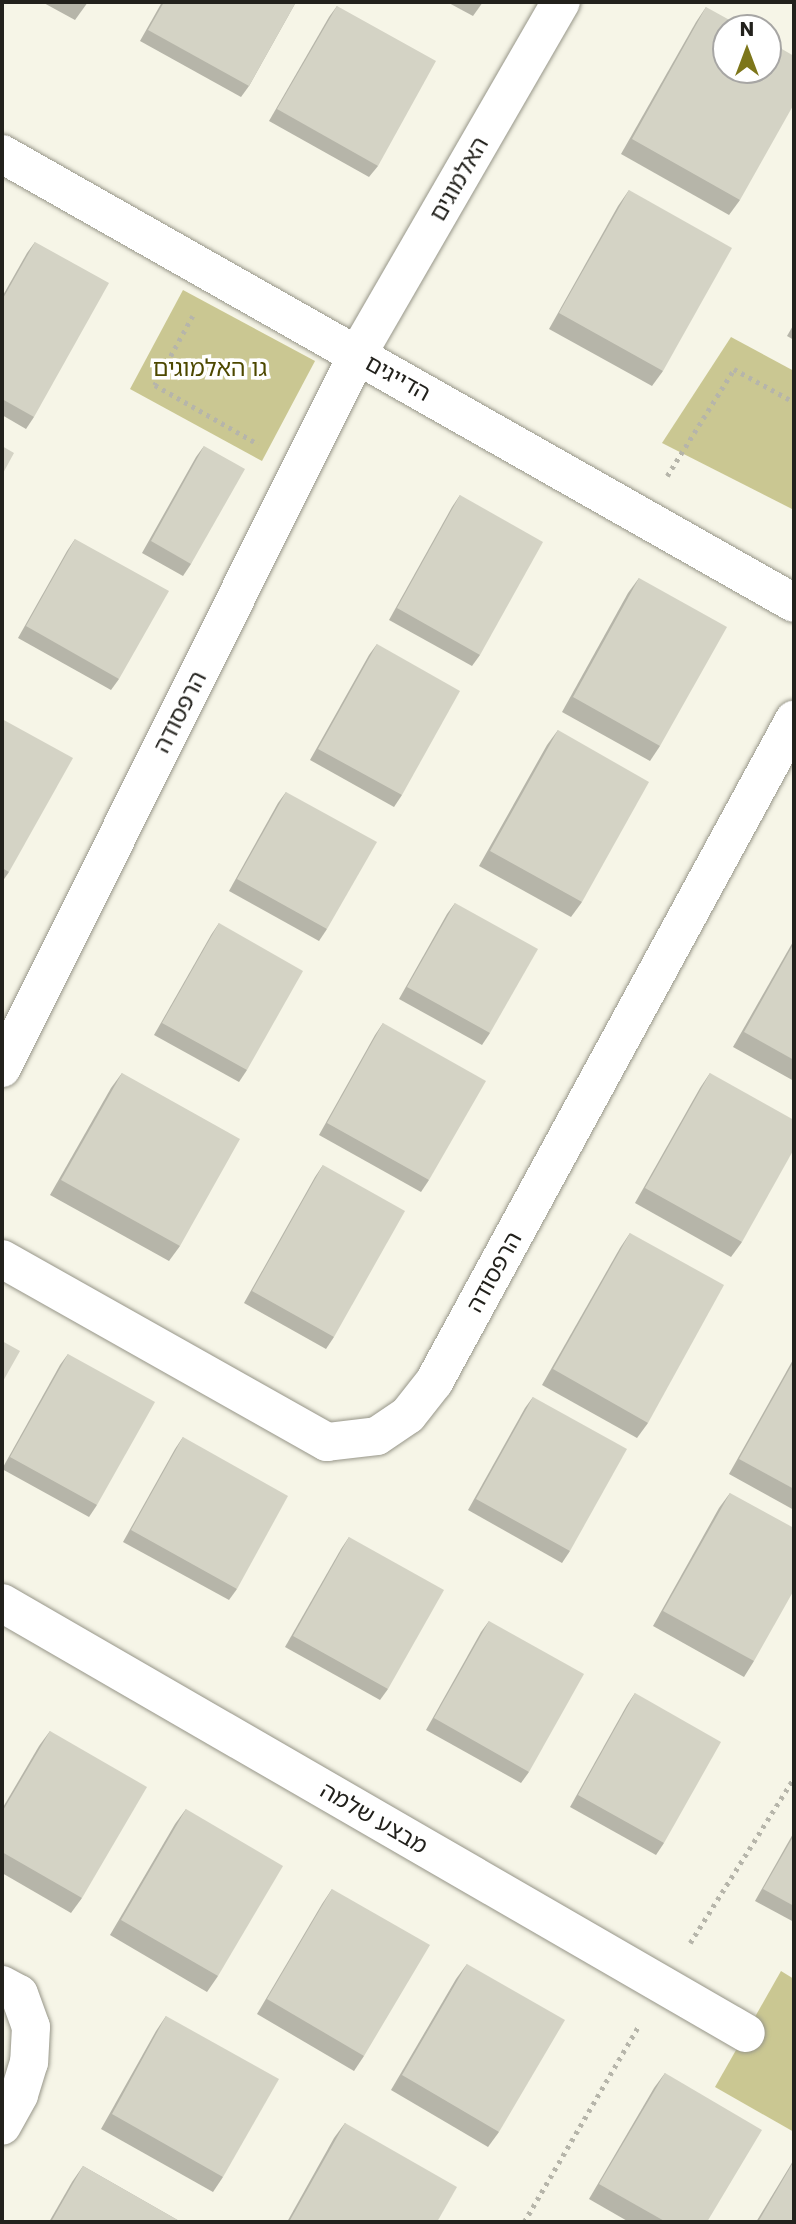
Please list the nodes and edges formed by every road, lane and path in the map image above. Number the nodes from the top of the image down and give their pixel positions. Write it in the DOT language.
graph roads {
  1 [pos="561,2"];
  2 [pos="2,154"];
  3 [pos="215,275"];
  4 [pos="357,355"];
  5 [pos="794,402"];
  6 [pos="301,469"];
  7 [pos="642,517"];
  8 [pos="794,603"];
  9 [pos="794,720"];
  10 [pos="2,1068"];
  11 [pos="2,1259"];
  12 [pos="2,1603"];
  13 [pos="794,1779"];
  14 [pos="2,1985"];
  15 [pos="663,1985"];
  16 [pos="746,2033"];
  17 [pos="2,2126"];
  18 [pos="524,2222"];
  1 -- 4 [label="street, האלמוגים"];
  2 -- 3 [label="street, הדייגים"];
  3 -- 4 [label="street, הדייגים"];
  3 -- 6 [label="path"];
  4 -- 6 [label="street, הרפסודה"];
  4 -- 7 [label="street, הדייגים"];
  5 -- 7 [label="path"];
  6 -- 10 [label="street, הרפסודה"];
  7 -- 8 [label="street, הדייגים"];
  9 -- 11 [label="street, הרפסודה"];
  12 -- 15 [label="street, מבצע שלמה"];
  13 -- 15 [label="path"];
  14 -- 17 [label="street"];
  15 -- 16 [label="street, מבצע שלמה"];
  15 -- 18 [label="path"];
}
